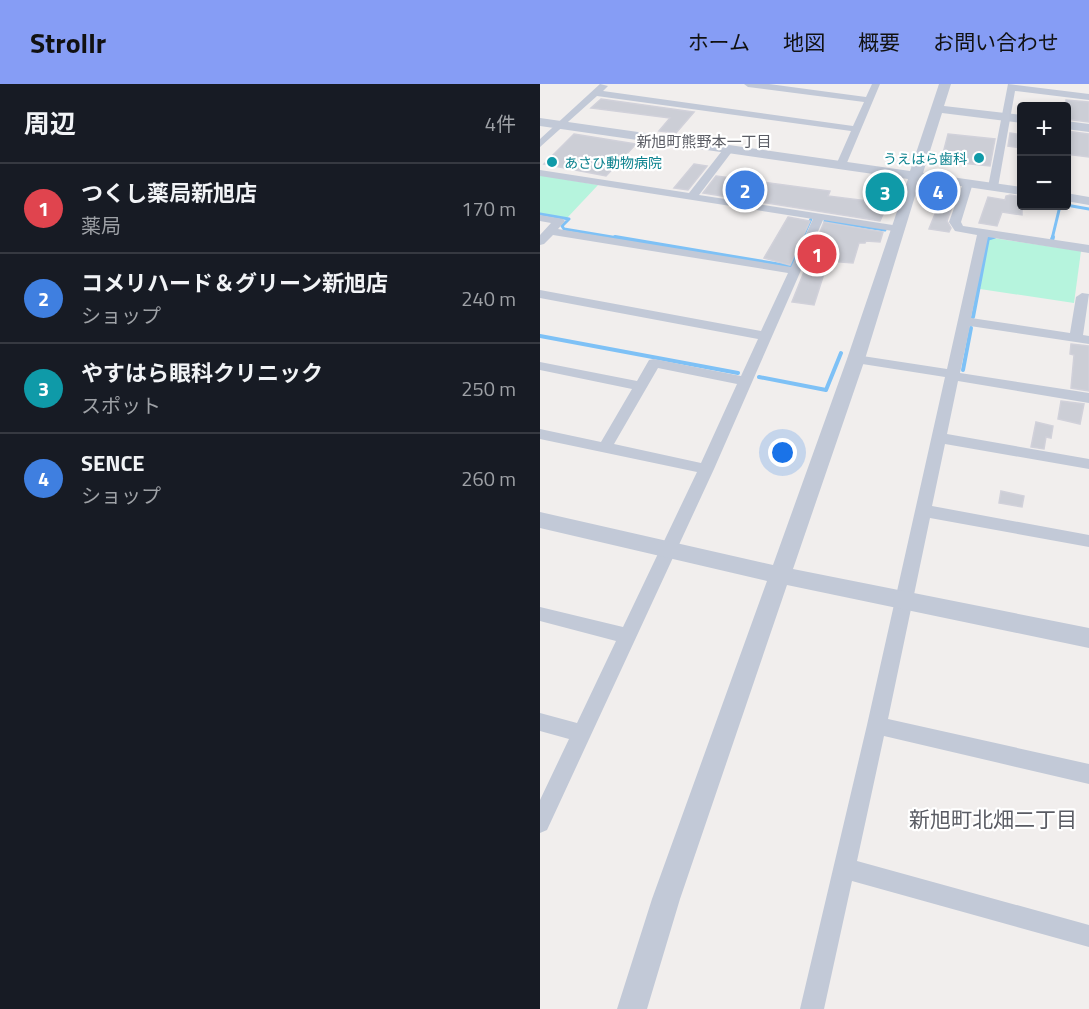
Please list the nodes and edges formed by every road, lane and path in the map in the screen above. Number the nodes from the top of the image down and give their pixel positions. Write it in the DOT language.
graph roads {
  1 [pos="604,84"];
  2 [pos="748,84"];
  3 [pos="876,84"];
  4 [pos="945,84"];
  5 [pos="1012,86"];
  6 [pos="595,93"];
  7 [pos="1089,97"];
  8 [pos="870,100"];
  9 [pos="937,109"];
  10 [pos="1006,117"];
  11 [pos="1017,118"];
  12 [pos="540,122"];
  13 [pos="561,125"];
  14 [pos="1071,126"];
  15 [pos="1089,128"];
  16 [pos="857,129"];
  17 [pos="540,144"];
  18 [pos="729,149"];
  19 [pos="841,165"];
  20 [pos="540,173"];
  21 [pos="916,176"];
  22 [pos="968,183"];
  23 [pos="993,187"];
  24 [pos="1017,190"];
  25 [pos="692,197"];
  26 [pos="1071,199"];
  27 [pos="1089,201"];
  28 [pos="819,217"];
  29 [pos="540,218"];
  30 [pos="899,229"];
  31 [pos="551,231"];
  32 [pos="983,233"];
  33 [pos="540,242"];
  34 [pos="1089,249"];
  35 [pos="795,272"];
  36 [pos="540,294"];
  37 [pos="1089,298"];
  38 [pos="965,321"];
  39 [pos="766,336"];
  40 [pos="1082,339"];
  41 [pos="856,359"];
  42 [pos="540,366"];
  43 [pos="953,375"];
  44 [pos="746,381"];
  45 [pos="641,386"];
  46 [pos="1089,398"];
  47 [pos="540,434"];
  48 [pos="939,438"];
  49 [pos="605,447"];
  50 [pos="1089,464"];
  51 [pos="706,468"];
  52 [pos="924,511"];
  53 [pos="540,520"];
  54 [pos="1089,541"];
  55 [pos="668,550"];
  56 [pos="780,575"];
  57 [pos="903,600"];
  58 [pos="540,614"];
  59 [pos="628,636"];
  60 [pos="1089,638"];
  61 [pos="540,722"];
  62 [pos="877,725"];
  63 [pos="582,733"];
  64 [pos="1089,774"];
  65 [pos="540,823"];
  66 [pos="844,868"];
  67 [pos="1089,936"];
  68 [pos="632,1009"];
  69 [pos="812,1009"];
  1 -- 6 [label="street"];
  2 -- 8 [label="street"];
  3 -- 8 [label="street"];
  4 -- 9 [label="street"];
  5 -- 7 [label="street"];
  5 -- 10 [label="street"];
  6 -- 13 [label="street"];
  6 -- 16 [label="street"];
  8 -- 16 [label="street"];
  9 -- 10 [label="street"];
  9 -- 21 [label="street"];
  10 -- 11 [label="street"];
  10 -- 23 [label="street"];
  12 -- 13 [label="street"];
  13 -- 17 [label="street"];
  13 -- 18 [label="street"];
  14 -- 15 [label="street"];
  16 -- 19 [label="street"];
  18 -- 19 [label="street"];
  18 -- 25 [label="street"];
  19 -- 21 [label="street"];
  20 -- 25 [label="street"];
  21 -- 22 [label="street"];
  21 -- 30 [label="street"];
  22 -- 23 [label="street"];
  22 -- 32 [label="street"];
  23 -- 24 [label="street"];
  25 -- 28 [label="street"];
  26 -- 27 [label="street"];
  28 -- 30 [label="street"];
  28 -- 35 [label="street"];
  29 -- 31 [label="street"];
  30 -- 41 [label="street"];
  31 -- 33 [label="street"];
  31 -- 35 [label="street"];
  32 -- 34 [label="street"];
  32 -- 38 [label="street"];
  35 -- 39 [label="street"];
  36 -- 39 [label="street"];
  37 -- 40 [label="street"];
  38 -- 40 [label="street"];
  38 -- 43 [label="street"];
  39 -- 44 [label="street"];
  41 -- 43 [label="street"];
  41 -- 56 [label="street"];
  42 -- 45 [label="street"];
  43 -- 46 [label="street"];
  43 -- 48 [label="street"];
  44 -- 45 [label="street"];
  44 -- 51 [label="street"];
  45 -- 49 [label="street"];
  47 -- 49 [label="street"];
  48 -- 50 [label="street"];
  48 -- 52 [label="street"];
  49 -- 51 [label="street"];
  51 -- 55 [label="street"];
  52 -- 54 [label="street"];
  52 -- 57 [label="street"];
  53 -- 55 [label="street"];
  55 -- 56 [label="street"];
  55 -- 59 [label="street"];
  56 -- 57 [label="street"];
  56 -- 68 [label="street"];
  57 -- 60 [label="street"];
  57 -- 62 [label="street"];
  58 -- 59 [label="street"];
  59 -- 63 [label="street"];
  61 -- 63 [label="street"];
  62 -- 64 [label="street"];
  62 -- 66 [label="street"];
  63 -- 65 [label="street"];
  66 -- 67 [label="street"];
  66 -- 69 [label="street"];
}
